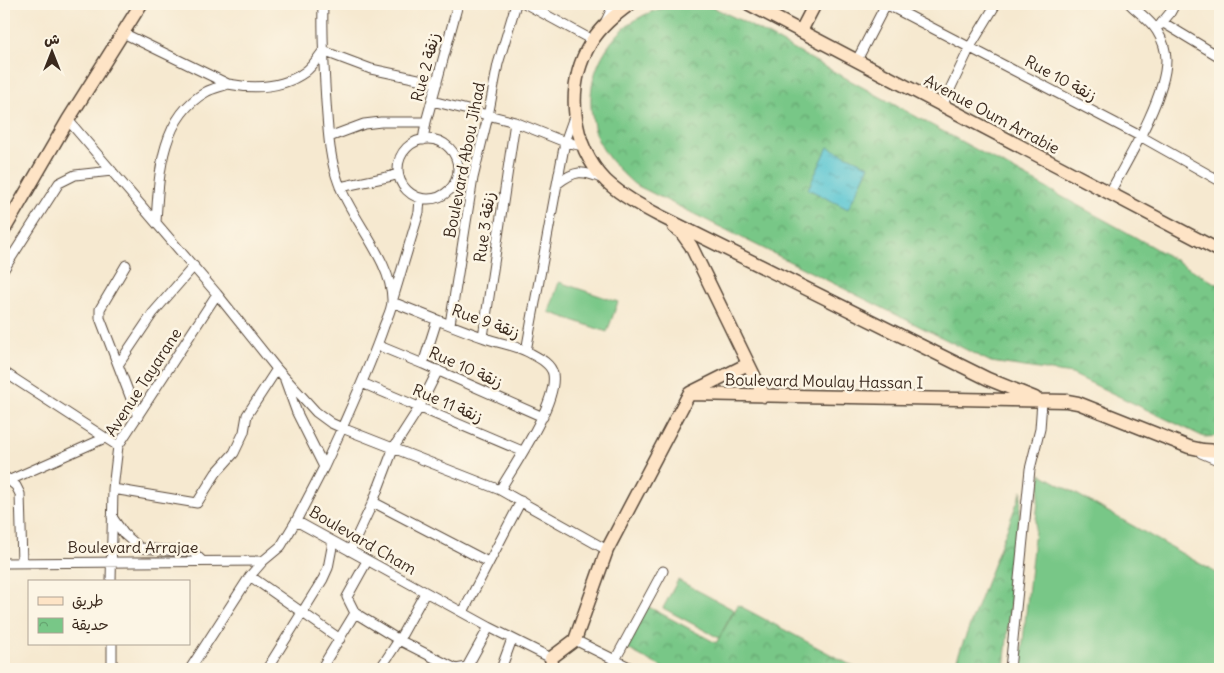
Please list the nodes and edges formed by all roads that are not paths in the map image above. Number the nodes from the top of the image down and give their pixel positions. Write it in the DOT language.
graph roads {
  1 [pos="140,4"];
  2 [pos="323,4"];
  3 [pos="458,4"];
  4 [pos="516,4"];
  5 [pos="526,4"];
  6 [pos="614,4"];
  7 [pos="630,4"];
  8 [pos="749,4"];
  9 [pos="815,4"];
  10 [pos="886,4"];
  11 [pos="996,4"];
  12 [pos="1130,4"];
  13 [pos="1175,4"];
  14 [pos="1160,26"];
  15 [pos="602,28"];
  16 [pos="801,31"];
  17 [pos="123,33"];
  18 [pos="591,42"];
  19 [pos="970,47"];
  20 [pos="324,51"];
  21 [pos="1220,57"];
  22 [pos="857,60"];
  23 [pos="436,83"];
  24 [pos="228,84"];
  25 [pos="432,101"];
  26 [pos="942,106"];
  27 [pos="575,114"];
  28 [pos="488,116"];
  29 [pos="68,120"];
  30 [pos="426,122"];
  31 [pos="515,122"];
  32 [pos="1140,136"];
  33 [pos="329,137"];
  34 [pos="423,140"];
  35 [pos="565,142"];
  36 [pos="583,146"];
  37 [pos="112,171"];
  38 [pos="398,173"];
  39 [pos="457,176"];
  40 [pos="473,178"];
  41 [pos="605,180"];
  42 [pos="1220,181"];
  43 [pos="557,184"];
  44 [pos="340,186"];
  45 [pos="1109,194"];
  46 [pos="420,198"];
  47 [pos="660,216"];
  48 [pos="156,222"];
  49 [pos="4,230"];
  50 [pos="1219,247"];
  51 [pos="126,265"];
  52 [pos="194,266"];
  53 [pos="4,269"];
  54 [pos="217,294"];
  55 [pos="392,302"];
  56 [pos="437,320"];
  57 [pos="450,324"];
  58 [pos="483,337"];
  59 [pos="377,345"];
  60 [pos="526,351"];
  61 [pos="423,364"];
  62 [pos="748,364"];
  63 [pos="118,365"];
  64 [pos="438,370"];
  65 [pos="4,372"];
  66 [pos="280,372"];
  67 [pos="362,383"];
  68 [pos="689,394"];
  69 [pos="764,396"];
  70 [pos="1042,401"];
  71 [pos="419,408"];
  72 [pos="138,417"];
  73 [pos="542,417"];
  74 [pos="342,428"];
  75 [pos="105,438"];
  76 [pos="1176,442"];
  77 [pos="118,446"];
  78 [pos="394,447"];
  79 [pos="1220,450"];
  80 [pos="522,451"];
  81 [pos="1220,461"];
  82 [pos="324,467"];
  83 [pos="7,478"];
  84 [pos="113,489"];
  85 [pos="500,490"];
  86 [pos="520,501"];
  87 [pos="373,502"];
  88 [pos="112,517"];
  89 [pos="296,521"];
  90 [pos="333,542"];
  91 [pos="607,550"];
  92 [pos="350,551"];
  93 [pos="202,561"];
  94 [pos="263,561"];
  95 [pos="367,561"];
  96 [pos="110,562"];
  97 [pos="488,562"];
  98 [pos="4,563"];
  99 [pos="22,563"];
  100 [pos="663,571"];
  101 [pos="250,576"];
  102 [pos="111,580"];
  103 [pos="425,593"];
  104 [pos="463,612"];
  105 [pos="302,613"];
  106 [pos="355,613"];
  107 [pos="489,627"];
  108 [pos="512,638"];
  109 [pos="340,640"];
  110 [pos="400,640"];
  111 [pos="575,640"];
  112 [pos="112,646"];
  113 [pos="552,664"];
  114 [pos="616,665"];
  115 [pos="112,669"];
  116 [pos="190,669"];
  117 [pos="267,669"];
  118 [pos="322,669"];
  119 [pos="380,669"];
  120 [pos="501,669"];
  121 [pos="633,669"];
  122 [pos="1010,669"];
  1 -- 17 [label="street"];
  2 -- 20 [label="street"];
  3 -- 23 [label="street, Rue 2 زنقة"];
  4 -- 28 [label="street, Boulevard Abou Jihad"];
  5 -- 18 [label="street"];
  6 -- 15 [label="street"];
  7 -- 15 [label="street"];
  8 -- 16 [label="street, Avenue Oum Arrabie"];
  9 -- 16 [label="street"];
  10 -- 19 [label="street, Rue 10 زنقة"];
  10 -- 22 [label="street"];
  11 -- 19 [label="street"];
  12 -- 14 [label="street"];
  13 -- 14 [label="street"];
  14 -- 21 [label="street"];
  14 -- 32 [label="street"];
  15 -- 18 [label="street"];
  16 -- 22 [label="street, Avenue Oum Arrabie"];
  17 -- 24 [label="street"];
  17 -- 29 [label="street"];
  18 -- 27 [label="street"];
  19 -- 26 [label="street"];
  19 -- 32 [label="street, Rue 10 زنقة"];
  20 -- 23 [label="street"];
  20 -- 24 [label="street"];
  20 -- 33 [label="street"];
  22 -- 26 [label="street, Avenue Oum Arrabie"];
  23 -- 25 [label="street, Rue 2 زنقة"];
  24 -- 48 [label="street"];
  25 -- 28 [label="street"];
  25 -- 30 [label="street, Rue 2 زنقة"];
  26 -- 45 [label="street, Avenue Oum Arrabie"];
  27 -- 35 [label="street"];
  27 -- 36 [label="street"];
  28 -- 31 [label="street"];
  28 -- 40 [label="street, Boulevard Abou Jihad"];
  29 -- 37 [label="street"];
  29 -- 49 [label="street"];
  30 -- 33 [label="street"];
  30 -- 34 [label="street, Rue 2 زنقة"];
  31 -- 35 [label="street"];
  31 -- 58 [label="street, Rue 3 زنقة"];
  32 -- 42 [label="street, Rue 10 زنقة"];
  32 -- 45 [label="street"];
  33 -- 44 [label="street"];
  34 -- 38 [label="street"];
  34 -- 39 [label="street"];
  35 -- 36 [label="street"];
  35 -- 43 [label="street"];
  36 -- 41 [label="street"];
  37 -- 48 [label="street"];
  37 -- 53 [label="street"];
  38 -- 44 [label="street"];
  38 -- 46 [label="street"];
  39 -- 40 [label="street"];
  39 -- 46 [label="street"];
  40 -- 57 [label="street, Boulevard Abou Jihad"];
  41 -- 43 [label="street"];
  41 -- 47 [label="street"];
  43 -- 60 [label="street"];
  44 -- 55 [label="street"];
  45 -- 50 [label="street, Avenue Oum Arrabie"];
  46 -- 55 [label="street, Boulevard Cham"];
  47 -- 62 [label="street"];
  47 -- 70 [label="street"];
  48 -- 52 [label="street"];
  51 -- 63 [label="street"];
  52 -- 54 [label="street"];
  52 -- 63 [label="street"];
  54 -- 66 [label="street"];
  54 -- 72 [label="street, Avenue Tayarane"];
  55 -- 56 [label="street, Rue 9 زنقة"];
  55 -- 59 [label="street, Boulevard Cham"];
  56 -- 57 [label="street, Rue 9 زنقة"];
  56 -- 61 [label="street"];
  57 -- 58 [label="street, Rue 9 زنقة"];
  58 -- 60 [label="street, Rue 9 زنقة"];
  59 -- 61 [label="street, Rue 10 زنقة"];
  59 -- 67 [label="street, Boulevard Cham"];
  60 -- 73 [label="street, Rue 9 زنقة"];
  61 -- 64 [label="street, Rue 10 زنقة"];
  62 -- 68 [label="street"];
  62 -- 69 [label="street"];
  63 -- 72 [label="street"];
  64 -- 71 [label="street"];
  64 -- 73 [label="street, Rue 10 زنقة"];
  65 -- 75 [label="street"];
  66 -- 74 [label="street"];
  66 -- 82 [label="street"];
  66 -- 84 [label="street"];
  67 -- 71 [label="street, Rue 11 زنقة"];
  67 -- 74 [label="street, Boulevard Cham"];
  68 -- 69 [label="street, Boulevard Moulay Hassan I"];
  68 -- 91 [label="street"];
  69 -- 70 [label="street, Boulevard Moulay Hassan I"];
  70 -- 76 [label="street, Boulevard Moulay Hassan I"];
  70 -- 122 [label="street"];
  71 -- 78 [label="street"];
  71 -- 80 [label="street, Rue 11 زنقة"];
  72 -- 77 [label="street, Avenue Tayarane"];
  73 -- 80 [label="street"];
  74 -- 78 [label="street"];
  74 -- 82 [label="street, Boulevard Cham"];
  75 -- 77 [label="street"];
  75 -- 83 [label="street"];
  76 -- 79 [label="street, Boulevard Moulay Hassan I"];
  76 -- 81 [label="street"];
  77 -- 84 [label="street, Avenue Tayarane"];
  78 -- 85 [label="street"];
  78 -- 87 [label="street"];
  80 -- 85 [label="street"];
  82 -- 89 [label="street, Boulevard Cham"];
  83 -- 99 [label="street"];
  84 -- 88 [label="street, Avenue Tayarane"];
  85 -- 86 [label="street"];
  86 -- 91 [label="street"];
  86 -- 97 [label="street"];
  87 -- 92 [label="street"];
  87 -- 97 [label="street"];
  88 -- 93 [label="street"];
  88 -- 96 [label="street, Avenue Tayarane"];
  89 -- 90 [label="street, Boulevard Cham"];
  89 -- 94 [label="street"];
  90 -- 92 [label="street, Boulevard Cham"];
  90 -- 105 [label="street"];
  91 -- 111 [label="street"];
  92 -- 95 [label="street, Boulevard Cham"];
  93 -- 94 [label="street, Boulevard Arrajae"];
  93 -- 96 [label="street, Boulevard Arrajae"];
  94 -- 101 [label="street"];
  95 -- 103 [label="street, Boulevard Cham"];
  95 -- 106 [label="street"];
  96 -- 99 [label="street, Boulevard Arrajae"];
  96 -- 102 [label="street, Avenue Tayarane"];
  97 -- 104 [label="street"];
  98 -- 99 [label="street, Boulevard Arrajae"];
  100 -- 114 [label="street"];
  101 -- 105 [label="street"];
  101 -- 116 [label="street"];
  103 -- 104 [label="street, Boulevard Cham"];
  103 -- 110 [label="street"];
  104 -- 107 [label="street, Boulevard Cham"];
  105 -- 109 [label="street"];
  105 -- 117 [label="street"];
  106 -- 109 [label="street"];
  106 -- 110 [label="street"];
  107 -- 108 [label="street, Boulevard Cham"];
  107 -- 110 [label="street"];
  108 -- 113 [label="street, Boulevard Cham"];
  108 -- 120 [label="street"];
  109 -- 118 [label="street"];
  110 -- 119 [label="street"];
  111 -- 113 [label="street"];
  111 -- 114 [label="street"];
  112 -- 115 [label="street"];
  114 -- 121 [label="street"];
}
